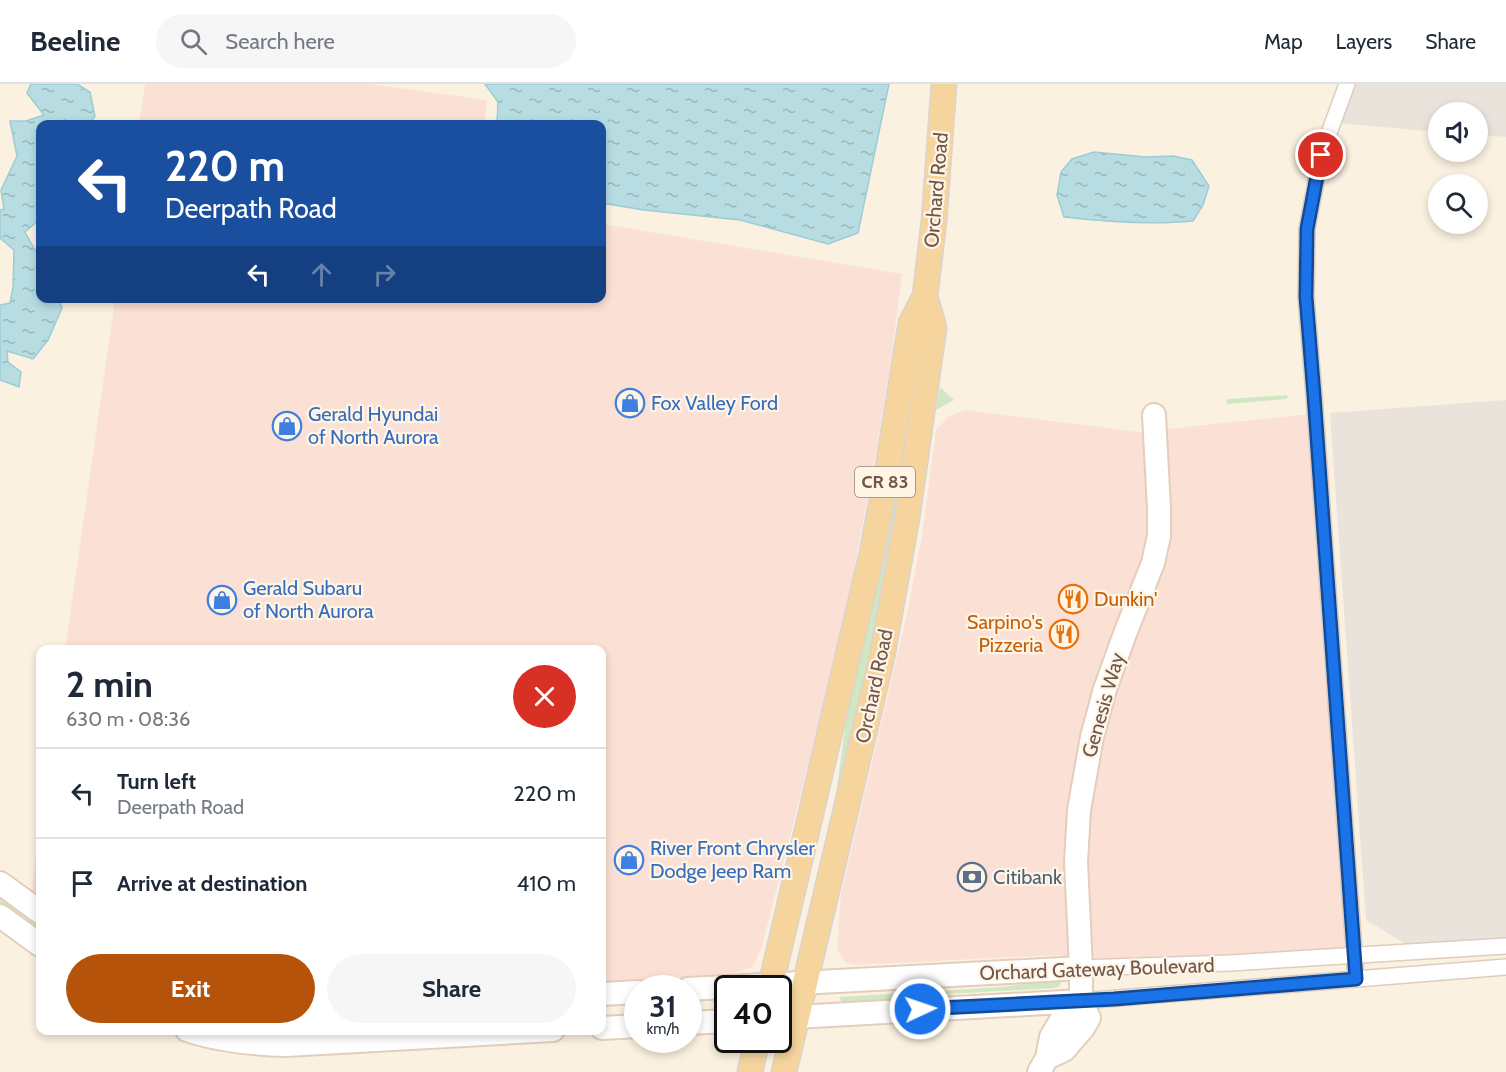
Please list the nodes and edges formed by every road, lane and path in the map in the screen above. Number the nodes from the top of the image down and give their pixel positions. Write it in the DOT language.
graph roads {
  1 [pos="944,84"];
  2 [pos="1347,84"];
  3 [pos="925,296"];
  4 [pos="1154,415"];
  5 [pos="0,883"];
  6 [pos="36,909"];
  7 [pos="0,916"];
  8 [pos="36,942"];
  9 [pos="1506,946"];
  10 [pos="1354,956"];
  11 [pos="1506,967"];
  12 [pos="1081,968"];
  13 [pos="773,975"];
  14 [pos="1356,979"];
  15 [pos="805,983"];
  16 [pos="792,984"];
  17 [pos="624,993"];
  18 [pos="606,994"];
  19 [pos="1081,1001"];
  20 [pos="792,1010"];
  21 [pos="792,1018"];
  22 [pos="624,1027"];
  23 [pos="606,1028"];
  24 [pos="204,1035"];
  25 [pos="464,1035"];
  26 [pos="754,1053"];
  27 [pos="785,1053"];
  28 [pos="1043,1065"];
  29 [pos="750,1072"];
  30 [pos="784,1072"];
  1 -- 3 [label="main road, Orchard Road / CR 83"];
  2 -- 10 [label="street"];
  3 -- 13 [label="main road, Orchard Road / CR 83"];
  3 -- 15 [label="main road, Orchard Road / CR 83"];
  4 -- 12 [label="street, Genesis Way"];
  5 -- 6 [label="street"];
  7 -- 8 [label="street"];
  9 -- 10 [label="street, Orchard Gateway Boulevard"];
  10 -- 12 [label="street, Orchard Gateway Boulevard"];
  10 -- 14 [label="street"];
  11 -- 14 [label="street, Orchard Gateway Boulevard"];
  12 -- 15 [label="street, Orchard Gateway Boulevard"];
  12 -- 19 [label="street, Genesis Way"];
  14 -- 19 [label="street, Orchard Gateway Boulevard"];
  15 -- 16 [label="street, Orchard Gateway Boulevard"];
  15 -- 20 [label="main road, Orchard Road / CR 83"];
  17 -- 18 [label="street"];
  19 -- 21 [label="street, Orchard Gateway Boulevard"];
  19 -- 28 [label="street"];
  22 -- 23 [label="street"];
  24 -- 25 [label="street"];
  26 -- 29 [label="main road"];
  27 -- 30 [label="main road, Orchard Road / CR 83"];
}
